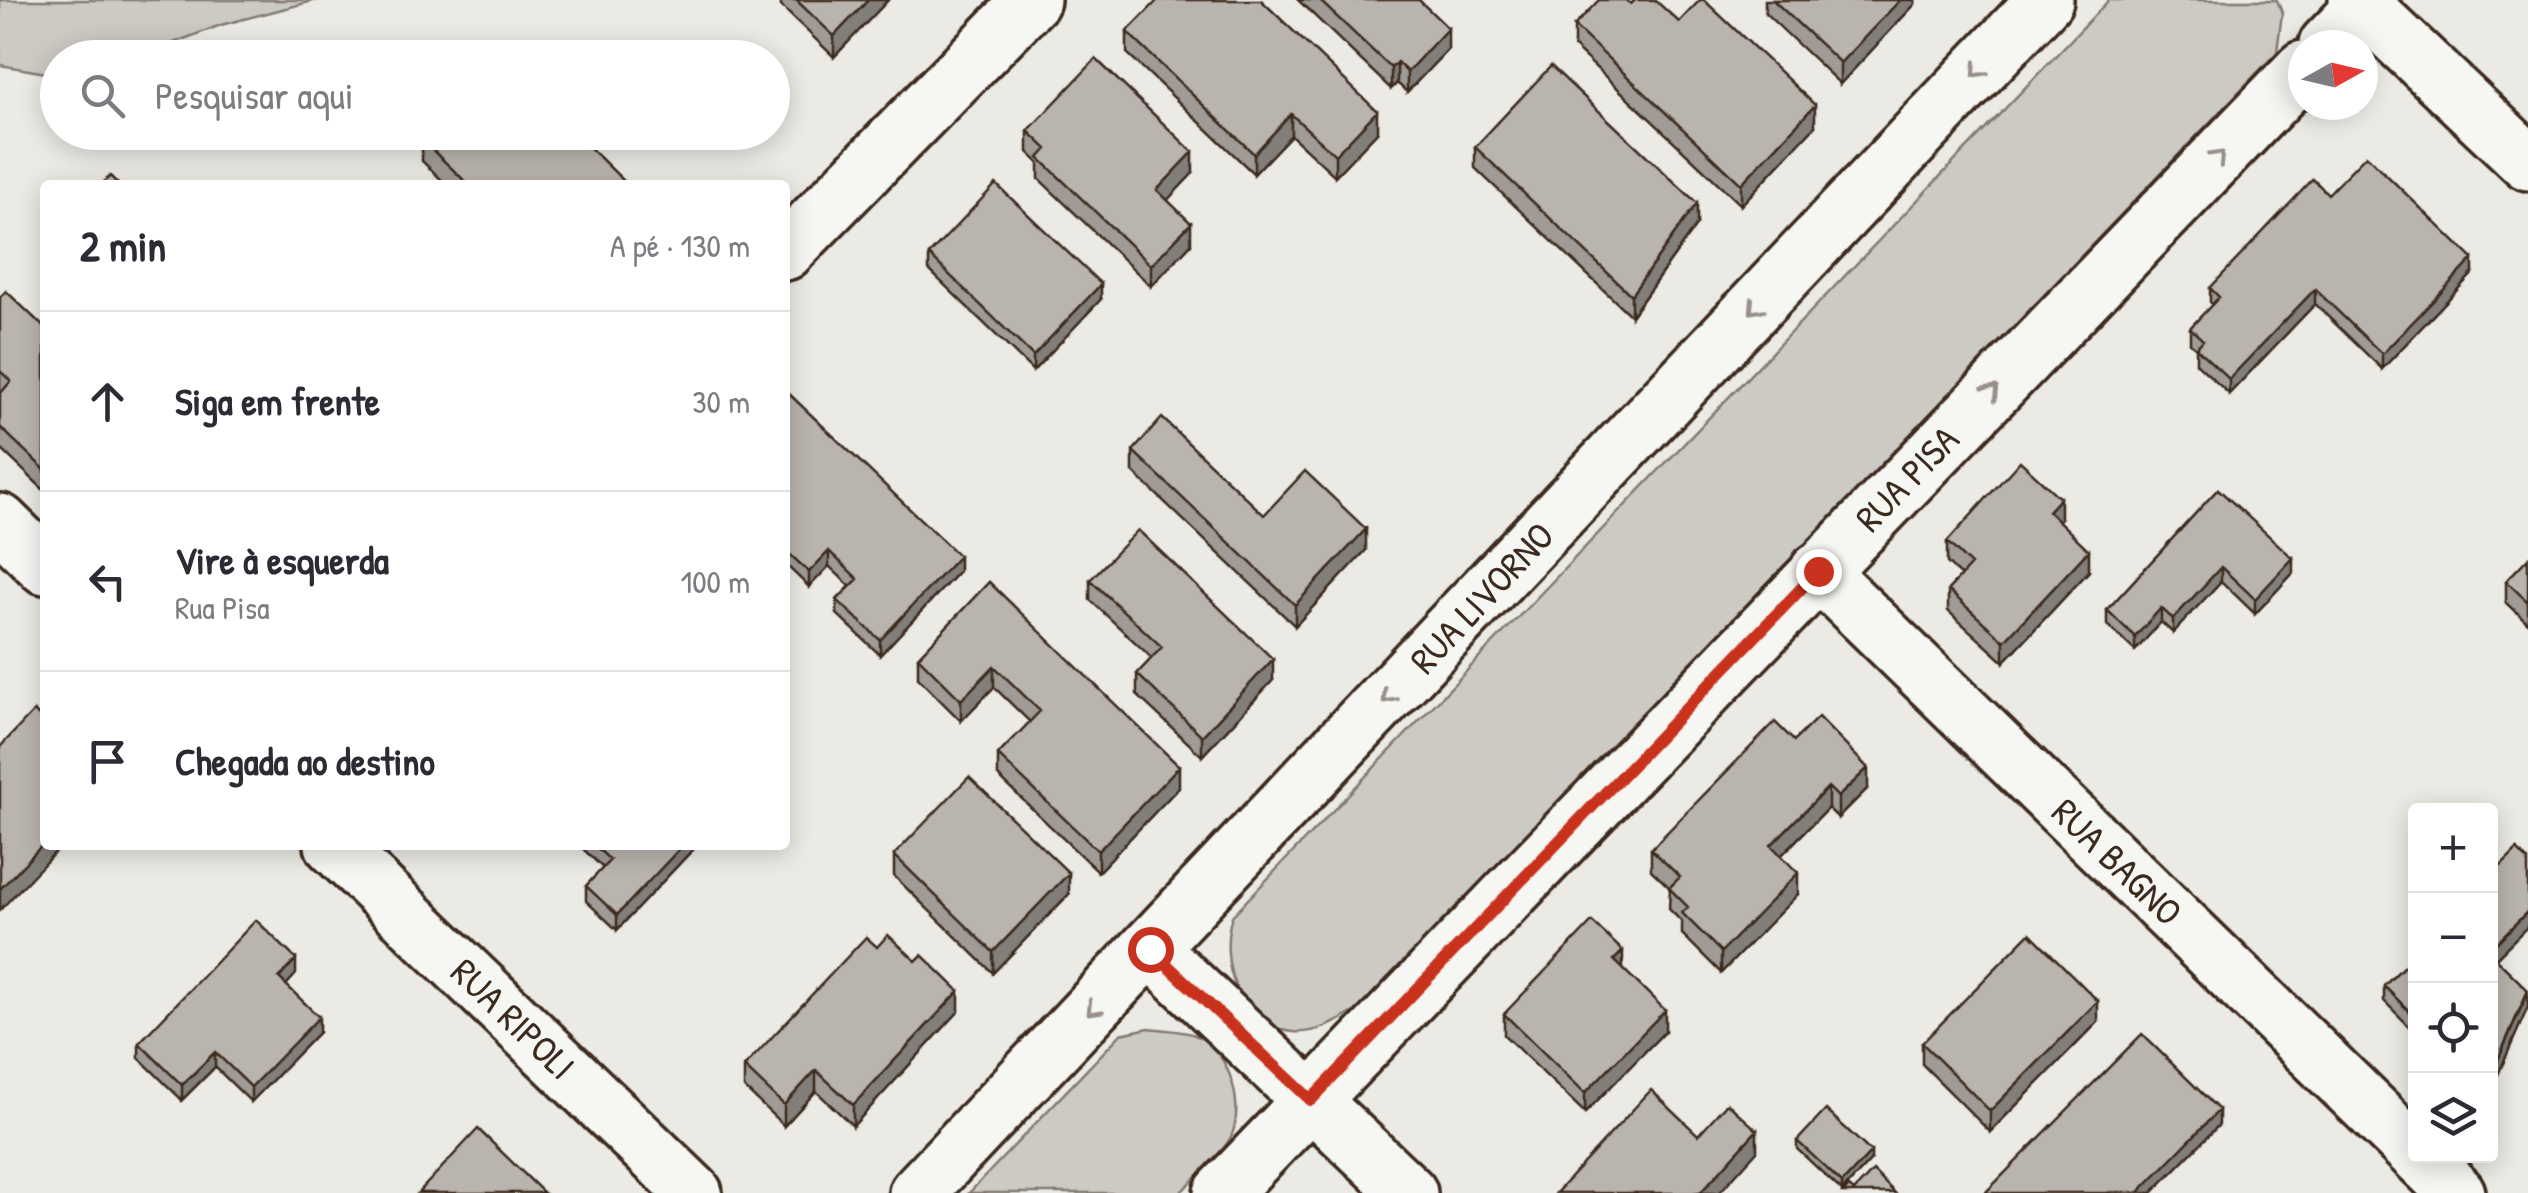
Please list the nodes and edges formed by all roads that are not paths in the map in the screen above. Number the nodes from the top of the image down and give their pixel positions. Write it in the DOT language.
graph roads {
  1 [pos="1032,0"];
  2 [pos="2045,0"];
  3 [pos="2364,2"];
  4 [pos="2340,30"];
  5 [pos="2288,85"];
  6 [pos="2528,162"];
  7 [pos="790,247"];
  8 [pos="0,522"];
  9 [pos="40,561"];
  10 [pos="1818,571"];
  11 [pos="338,850"];
  12 [pos="1150,949"];
  13 [pos="1311,1100"];
  14 [pos="2408,1145"];
  15 [pos="2426,1163"];
  16 [pos="694,1193"];
  17 [pos="916,1193"];
  18 [pos="1222,1193"];
  19 [pos="1409,1193"];
  20 [pos="2457,1193"];
  1 -- 7 [label="street"];
  2 -- 12 [label="street, RUA LIVORNO, one-way"];
  3 -- 4 [label="street"];
  3 -- 6 [label="street"];
  10 -- 5 [label="street, RUA PISA, one-way"];
  8 -- 9 [label="street"];
  10 -- 13 [label="street, RUA PISA"];
  10 -- 14 [label="street, RUA BAGNO"];
  11 -- 16 [label="street, RUA RIPOLI"];
  12 -- 13 [label="street"];
  12 -- 17 [label="street, RUA LIVORNO, one-way"];
  13 -- 18 [label="street, RUA PISA"];
  13 -- 19 [label="street"];
  15 -- 20 [label="street, RUA BAGNO"];
}
